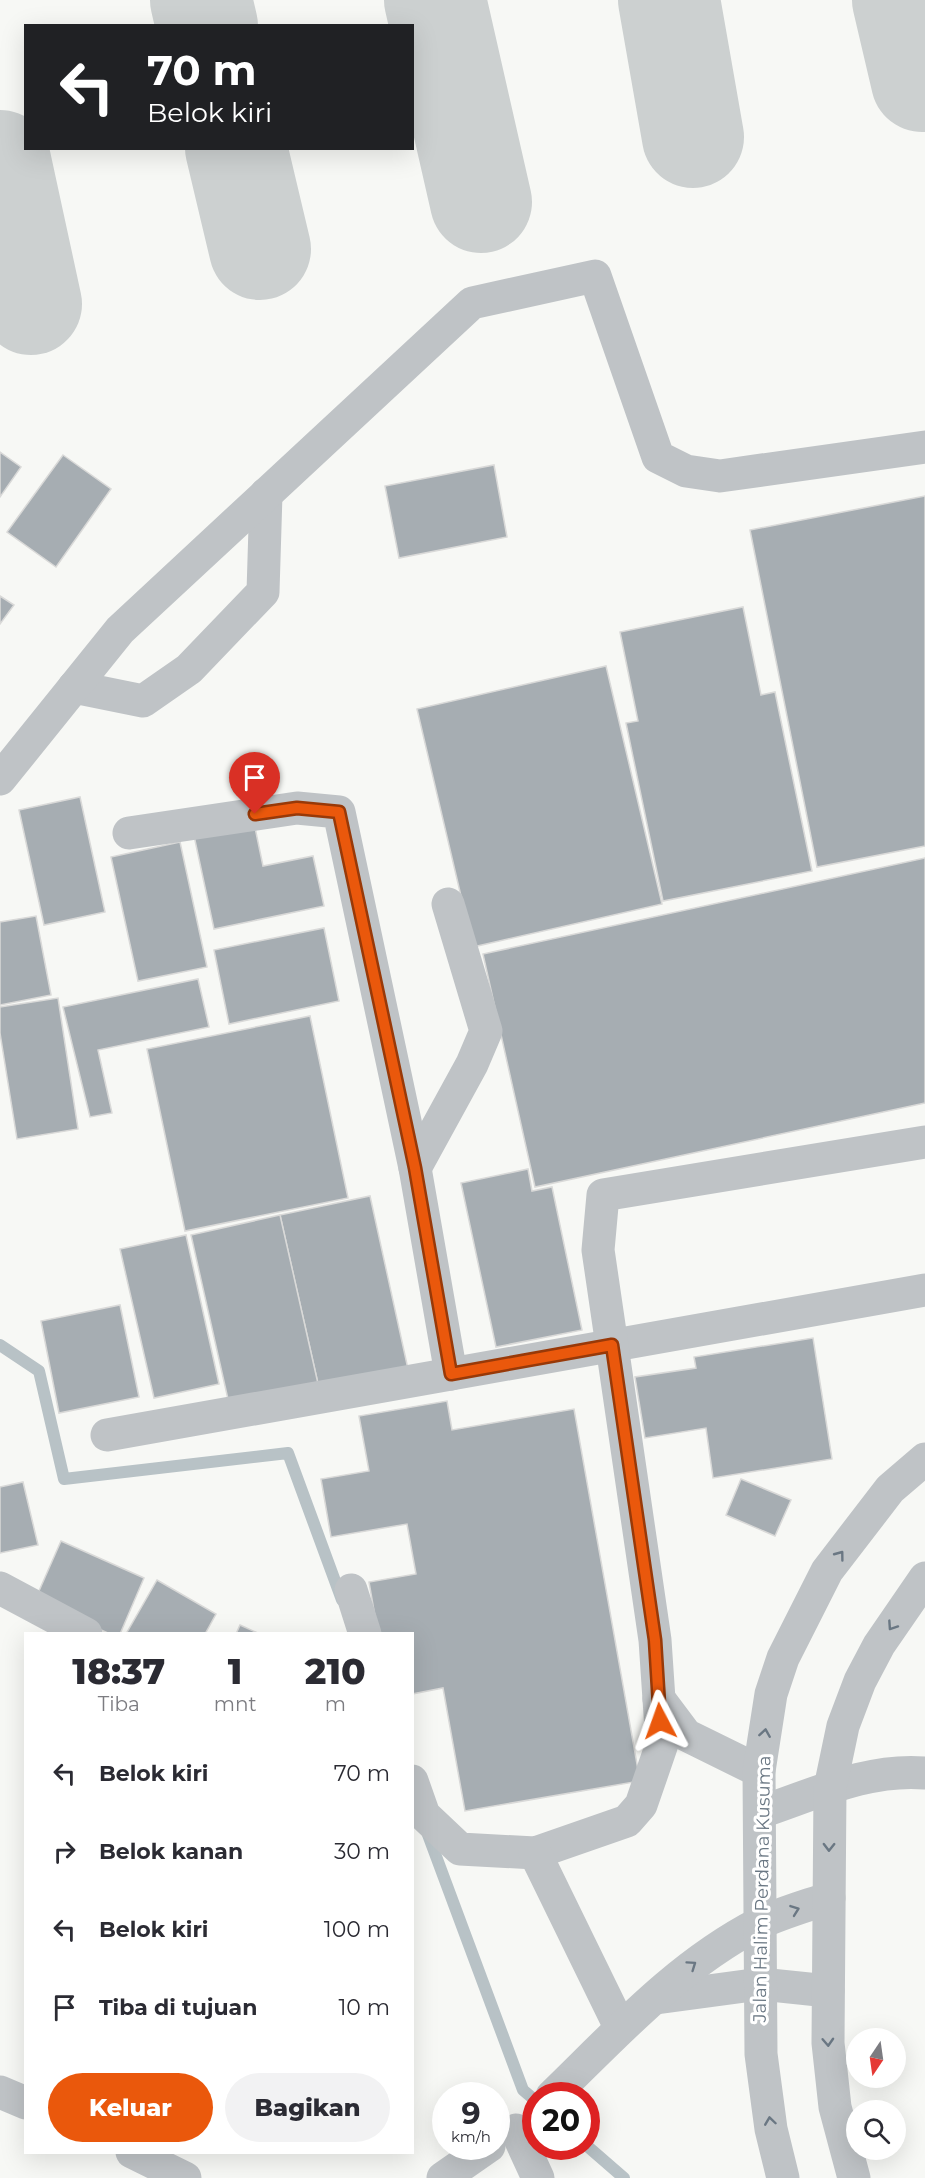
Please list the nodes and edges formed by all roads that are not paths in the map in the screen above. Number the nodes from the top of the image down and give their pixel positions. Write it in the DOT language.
graph roads {
  1 [pos="925,447"];
  2 [pos="266,494"];
  3 [pos="74,687"];
  4 [pos="0,779"];
  5 [pos="129,833"];
  6 [pos="448,904"];
  7 [pos="925,1142"];
  8 [pos="415,1168"];
  9 [pos="925,1290"];
  10 [pos="612,1345"];
  11 [pos="451,1374"];
  12 [pos="107,1435"];
  13 [pos="925,1459"];
  14 [pos="925,1578"];
  15 [pos="0,1588"];
  16 [pos="351,1590"];
  17 [pos="82,1632"];
  18 [pos="364,1632"];
  19 [pos="659,1699"];
  20 [pos="759,1771"];
  21 [pos="925,1773"];
  22 [pos="414,1786"];
  23 [pos="830,1788"];
  24 [pos="761,1812"];
  25 [pos="535,1853"];
  26 [pos="829,1898"];
  27 [pos="761,1923"];
  28 [pos="760,1984"];
  29 [pos="828,1991"];
  30 [pos="656,1998"];
  31 [pos="620,2027"];
  32 [pos="564,2082"];
  33 [pos="0,2092"];
  34 [pos="24,2102"];
  35 [pos="136,2154"];
  36 [pos="469,2160"];
  37 [pos="536,2160"];
  38 [pos="185,2178"];
  39 [pos="443,2178"];
  40 [pos="538,2178"];
  41 [pos="783,2178"];
  42 [pos="854,2178"];
  1 -- 2 [label="street"];
  2 -- 3 [label="street"];
  2 -- 3 [label="street"];
  3 -- 4 [label="street"];
  5 -- 8 [label="street"];
  6 -- 8 [label="street"];
  7 -- 10 [label="street"];
  8 -- 11 [label="street"];
  9 -- 10 [label="street"];
  10 -- 11 [label="street"];
  10 -- 19 [label="street"];
  11 -- 12 [label="street"];
  20 -- 13 [label="street, Jalan Halim Perdana Kusuma, one-way"];
  14 -- 23 [label="street, one-way"];
  15 -- 17 [label="street"];
  16 -- 18 [label="street"];
  19 -- 20 [label="street"];
  19 -- 25 [label="street"];
  20 -- 24 [label="street, Jalan Halim Perdana Kusuma"];
  21 -- 23 [label="street"];
  22 -- 25 [label="street"];
  23 -- 24 [label="street"];
  23 -- 26 [label="street, one-way"];
  24 -- 27 [label="street, Jalan Halim Perdana Kusuma"];
  25 -- 31 [label="street"];
  27 -- 26 [label="street, one-way"];
  26 -- 29 [label="street"];
  27 -- 28 [label="street, Jalan Halim Perdana Kusuma"];
  30 -- 27 [label="street, one-way"];
  28 -- 29 [label="street"];
  28 -- 30 [label="street"];
  41 -- 28 [label="street, Jalan Halim Perdana Kusuma, one-way"];
  29 -- 42 [label="street, one-way"];
  30 -- 31 [label="street"];
  31 -- 32 [label="street"];
  33 -- 34 [label="street"];
  35 -- 38 [label="street"];
  36 -- 39 [label="street"];
  37 -- 40 [label="street"];
}
